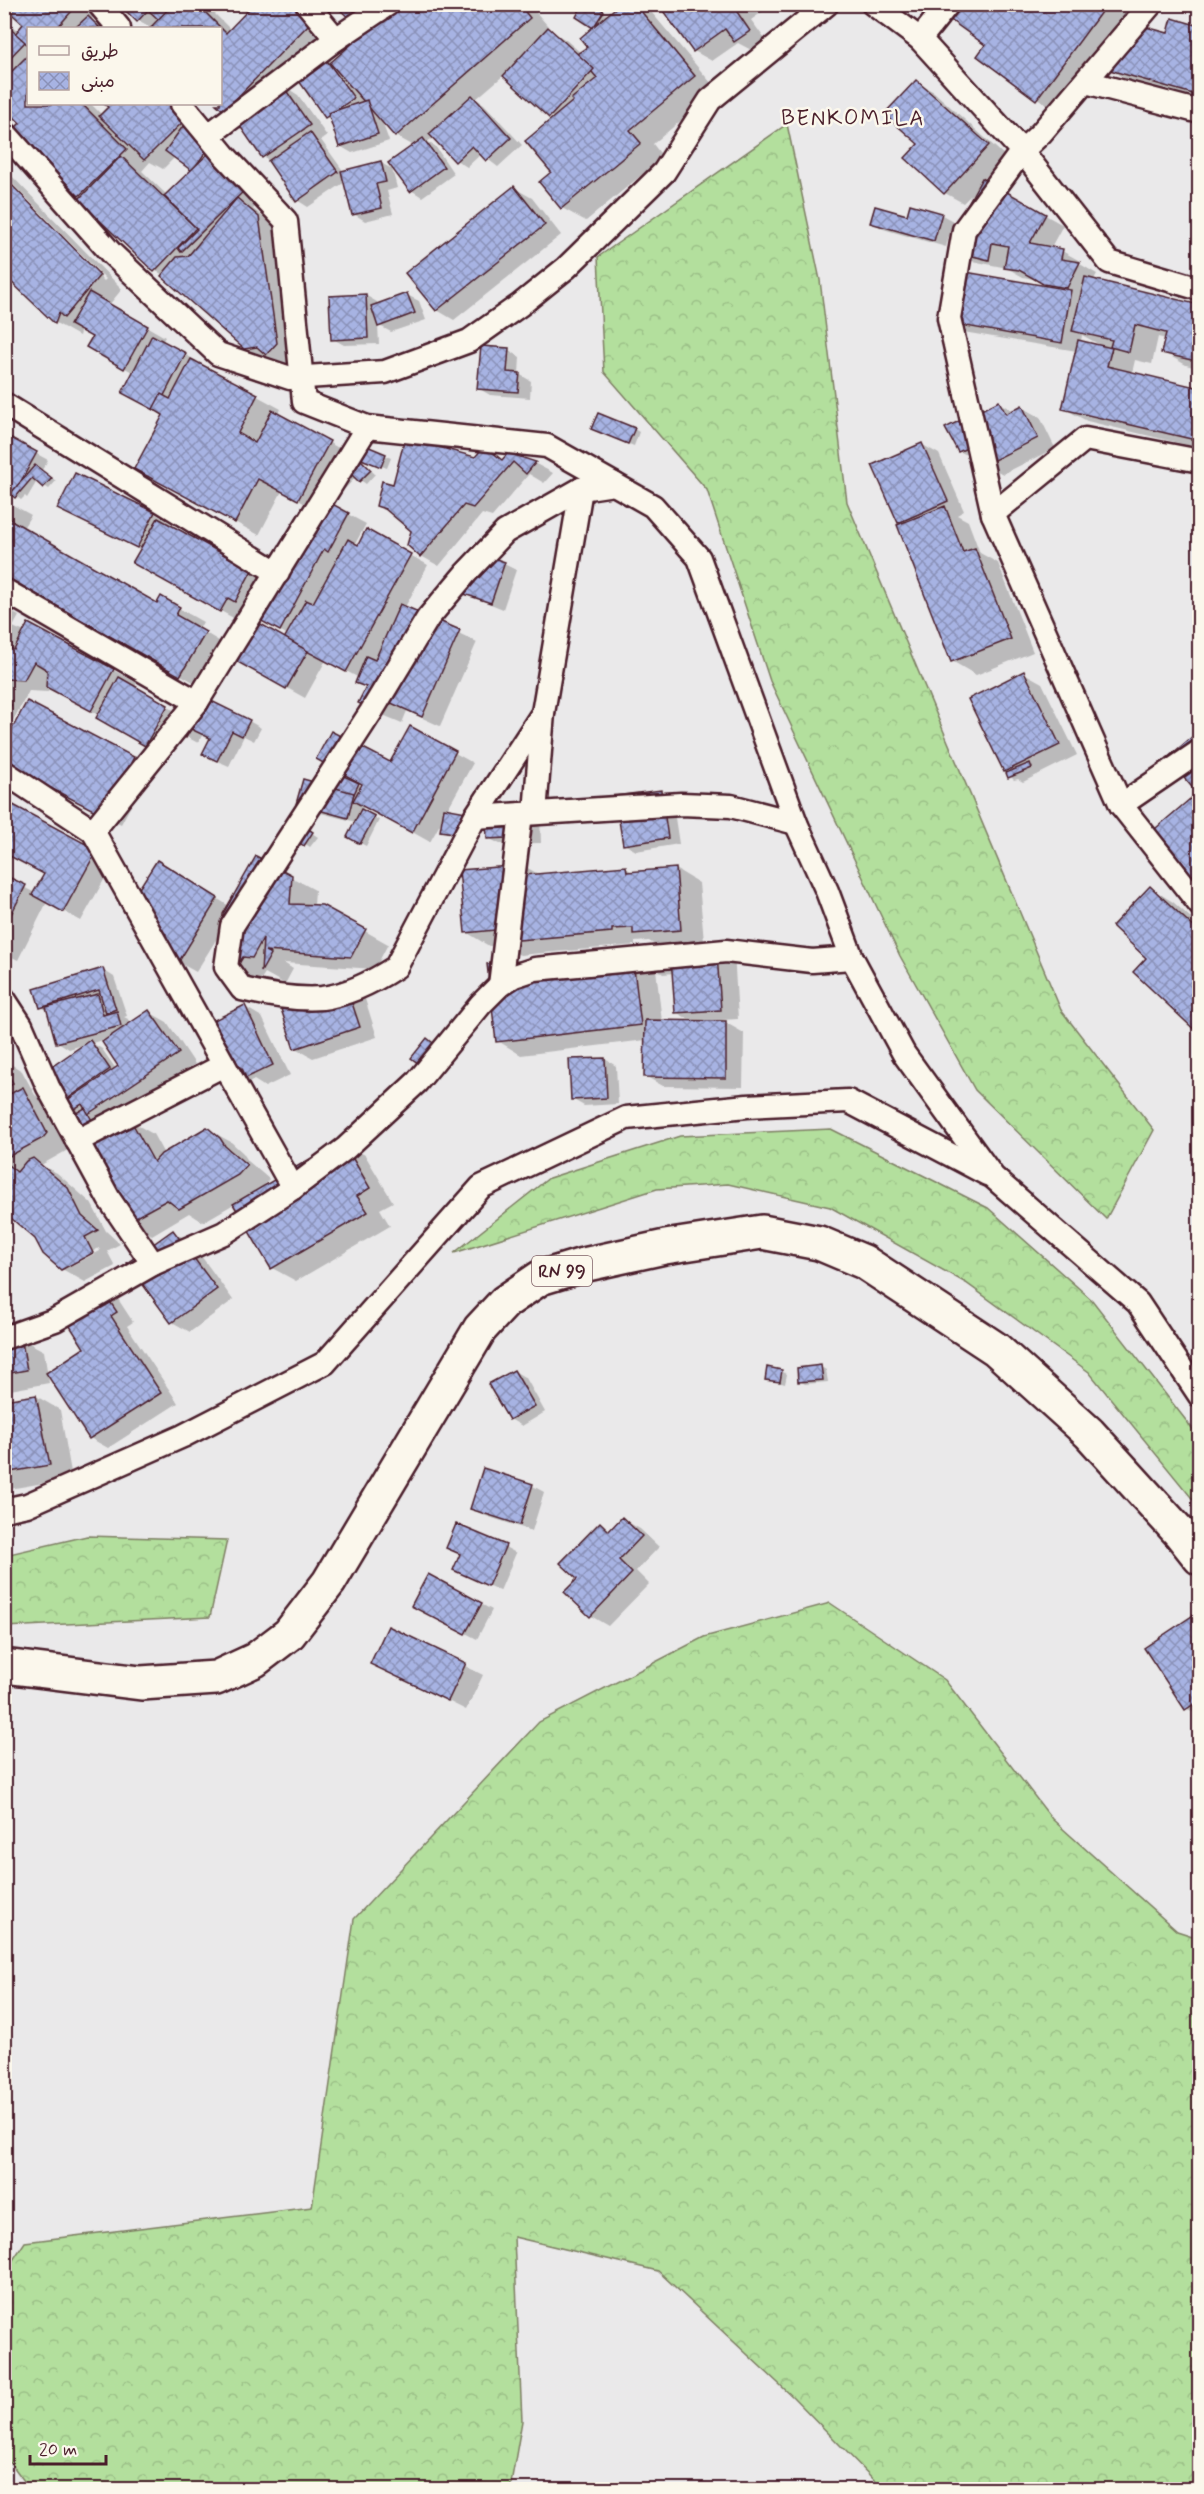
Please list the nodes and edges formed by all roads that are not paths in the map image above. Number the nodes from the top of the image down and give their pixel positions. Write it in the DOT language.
graph roads {
  1 [pos="99,4"];
  2 [pos="307,4"];
  3 [pos="388,4"];
  4 [pos="827,4"];
  5 [pos="873,4"];
  6 [pos="948,4"];
  7 [pos="1151,4"];
  8 [pos="118,27"];
  9 [pos="336,39"];
  10 [pos="920,39"];
  11 [pos="1086,82"];
  12 [pos="183,105"];
  13 [pos="1200,112"];
  14 [pos="4,132"];
  15 [pos="208,135"];
  16 [pos="1023,151"];
  17 [pos="1200,289"];
  18 [pos="303,377"];
  19 [pos="4,404"];
  20 [pos="368,427"];
  21 [pos="1200,461"];
  22 [pos="614,484"];
  23 [pos="581,489"];
  24 [pos="993,514"];
  25 [pos="278,573"];
  26 [pos="4,590"];
  27 [pos="197,702"];
  28 [pos="543,714"];
  29 [pos="1200,751"];
  30 [pos="4,772"];
  31 [pos="1121,806"];
  32 [pos="528,814"];
  33 [pos="475,817"];
  34 [pos="796,823"];
  35 [pos="93,831"];
  36 [pos="1200,905"];
  37 [pos="852,958"];
  38 [pos="500,985"];
  39 [pos="4,999"];
  40 [pos="224,1065"];
  41 [pos="77,1141"];
  42 [pos="993,1177"];
  43 [pos="293,1188"];
  44 [pos="153,1264"];
  45 [pos="4,1338"];
  46 [pos="1200,1396"];
  47 [pos="4,1510"];
  48 [pos="1200,1558"];
  49 [pos="4,1666"];
  1 -- 8 [label="street"];
  2 -- 9 [label="street"];
  3 -- 9 [label="street"];
  4 -- 18 [label="street"];
  5 -- 10 [label="street"];
  6 -- 10 [label="street"];
  7 -- 11 [label="street"];
  9 -- 15 [label="street"];
  10 -- 16 [label="street"];
  11 -- 13 [label="street"];
  11 -- 16 [label="street"];
  12 -- 15 [label="street"];
  14 -- 18 [label="street"];
  15 -- 18 [label="street"];
  16 -- 17 [label="street"];
  16 -- 24 [label="street"];
  18 -- 20 [label="street"];
  19 -- 25 [label="street"];
  20 -- 22 [label="street"];
  20 -- 25 [label="street"];
  21 -- 24 [label="street"];
  22 -- 23 [label="street"];
  22 -- 34 [label="street"];
  23 -- 28 [label="street"];
  23 -- 33 [label="street"];
  24 -- 31 [label="street"];
  25 -- 27 [label="street"];
  26 -- 27 [label="street"];
  27 -- 35 [label="street"];
  28 -- 32 [label="street"];
  28 -- 33 [label="street"];
  29 -- 31 [label="street"];
  30 -- 35 [label="street"];
  31 -- 36 [label="street"];
  32 -- 33 [label="street"];
  32 -- 34 [label="street"];
  32 -- 38 [label="street"];
  34 -- 37 [label="street"];
  35 -- 40 [label="street"];
  37 -- 38 [label="street"];
  37 -- 42 [label="street"];
  38 -- 43 [label="street"];
  39 -- 41 [label="street"];
  40 -- 41 [label="street"];
  40 -- 43 [label="street"];
  41 -- 44 [label="street"];
  42 -- 46 [label="street"];
  42 -- 47 [label="street"];
  43 -- 44 [label="street"];
  44 -- 45 [label="street"];
  48 -- 49 [label="main road, RN 99"];
}
